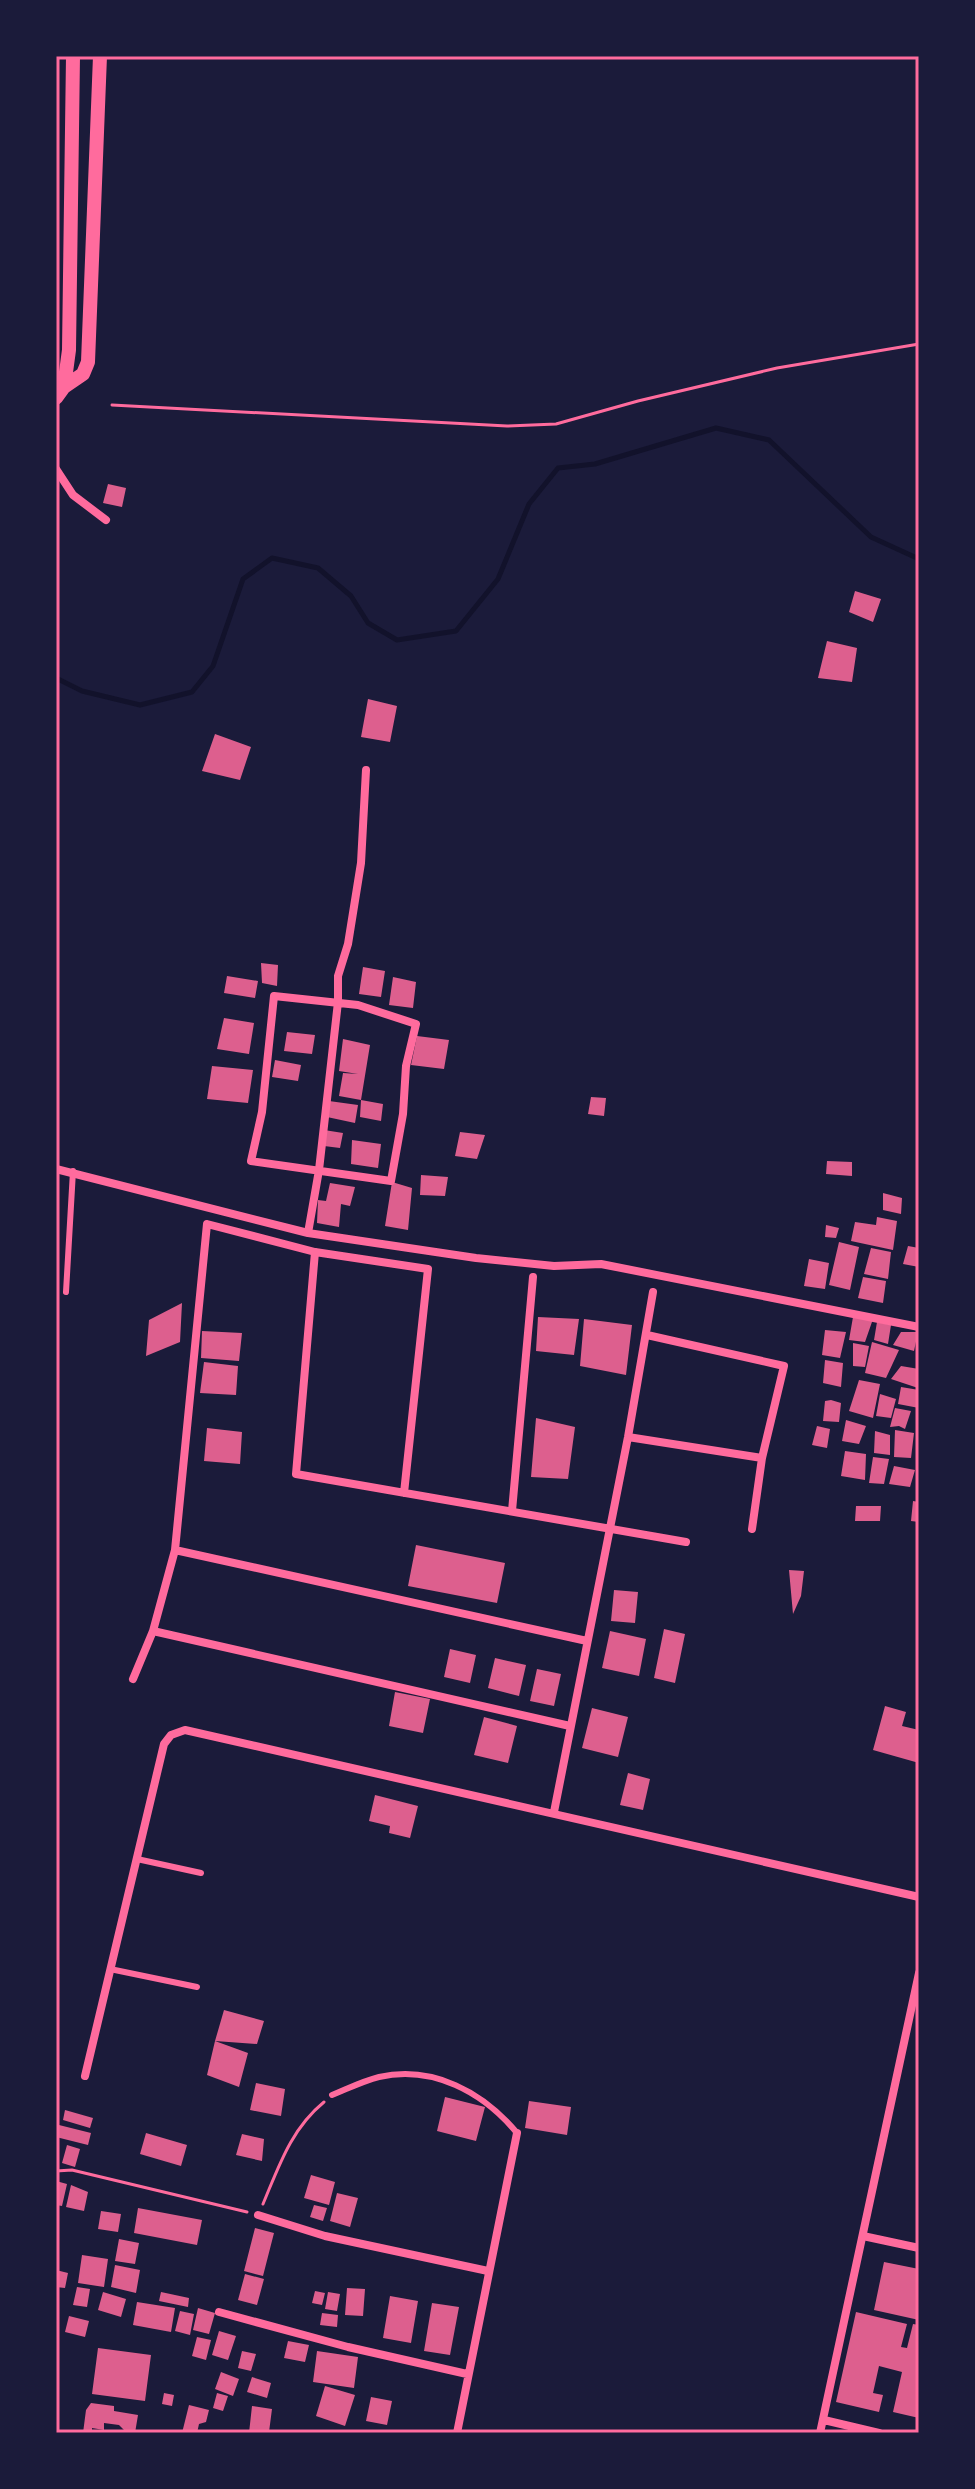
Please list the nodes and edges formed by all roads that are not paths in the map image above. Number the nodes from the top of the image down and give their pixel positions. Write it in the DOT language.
graph roads {
  1 [pos="73,56"];
  2 [pos="100,56"];
  3 [pos="60,392"];
  4 [pos="56,469"];
  5 [pos="106,520"];
  6 [pos="366,770"];
  7 [pos="338,1002"];
  8 [pos="56,1169"];
  9 [pos="319,1170"];
  10 [pos="73,1171"];
  11 [pos="308,1233"];
  12 [pos="315,1252"];
  13 [pos="533,1277"];
  14 [pos="66,1292"];
  15 [pos="653,1292"];
  16 [pos="919,1327"];
  17 [pos="647,1335"];
  18 [pos="628,1437"];
  19 [pos="762,1458"];
  20 [pos="404,1493"];
  21 [pos="512,1511"];
  22 [pos="608,1528"];
  23 [pos="752,1529"];
  24 [pos="686,1542"];
  25 [pos="175,1550"];
  26 [pos="153,1631"];
  27 [pos="587,1641"];
  28 [pos="133,1679"];
  29 [pos="570,1726"];
  30 [pos="554,1812"];
  31 [pos="137,1859"];
  32 [pos="201,1873"];
  33 [pos="919,1897"];
  34 [pos="110,1969"];
  35 [pos="919,1973"];
  36 [pos="197,1987"];
  37 [pos="85,2076"];
  38 [pos="332,2095"];
  39 [pos="517,2133"];
  40 [pos="258,2215"];
  41 [pos="863,2236"];
  42 [pos="919,2248"];
  43 [pos="488,2271"];
  44 [pos="219,2312"];
  45 [pos="467,2374"];
  46 [pos="824,2420"];
  47 [pos="457,2433"];
  48 [pos="820,2433"];
  49 [pos="879,2433"];
  1 -- 3 [label="street"];
  2 -- 3 [label="street"];
  4 -- 5 [label="street"];
  6 -- 7 [label="street"];
  7 -- 9 [label="street"];
  7 -- 9 [label="street"];
  7 -- 9 [label="street"];
  8 -- 10 [label="street"];
  9 -- 11 [label="street"];
  10 -- 11 [label="street"];
  10 -- 14 [label="lane"];
  11 -- 16 [label="street"];
  12 -- 20 [label="street"];
  12 -- 20 [label="street"];
  12 -- 25 [label="street"];
  13 -- 21 [label="street"];
  15 -- 17 [label="street"];
  17 -- 18 [label="street"];
  17 -- 19 [label="street"];
  18 -- 19 [label="street"];
  18 -- 22 [label="street"];
  19 -- 23 [label="street"];
  20 -- 21 [label="street"];
  21 -- 22 [label="street"];
  22 -- 24 [label="street"];
  22 -- 27 [label="street"];
  25 -- 26 [label="street"];
  25 -- 27 [label="street"];
  26 -- 28 [label="street"];
  26 -- 29 [label="street"];
  27 -- 29 [label="street"];
  29 -- 30 [label="street"];
  30 -- 31 [label="street"];
  30 -- 33 [label="street"];
  31 -- 32 [label="lane"];
  31 -- 34 [label="street"];
  34 -- 36 [label="lane"];
  34 -- 37 [label="street"];
  35 -- 41 [label="street"];
  38 -- 39 [label="lane"];
  39 -- 43 [label="street"];
  40 -- 43 [label="street"];
  41 -- 42 [label="street"];
  41 -- 46 [label="street"];
  43 -- 45 [label="street"];
  44 -- 45 [label="street"];
  45 -- 47 [label="street"];
  46 -- 48 [label="street"];
  46 -- 49 [label="street"];
}
